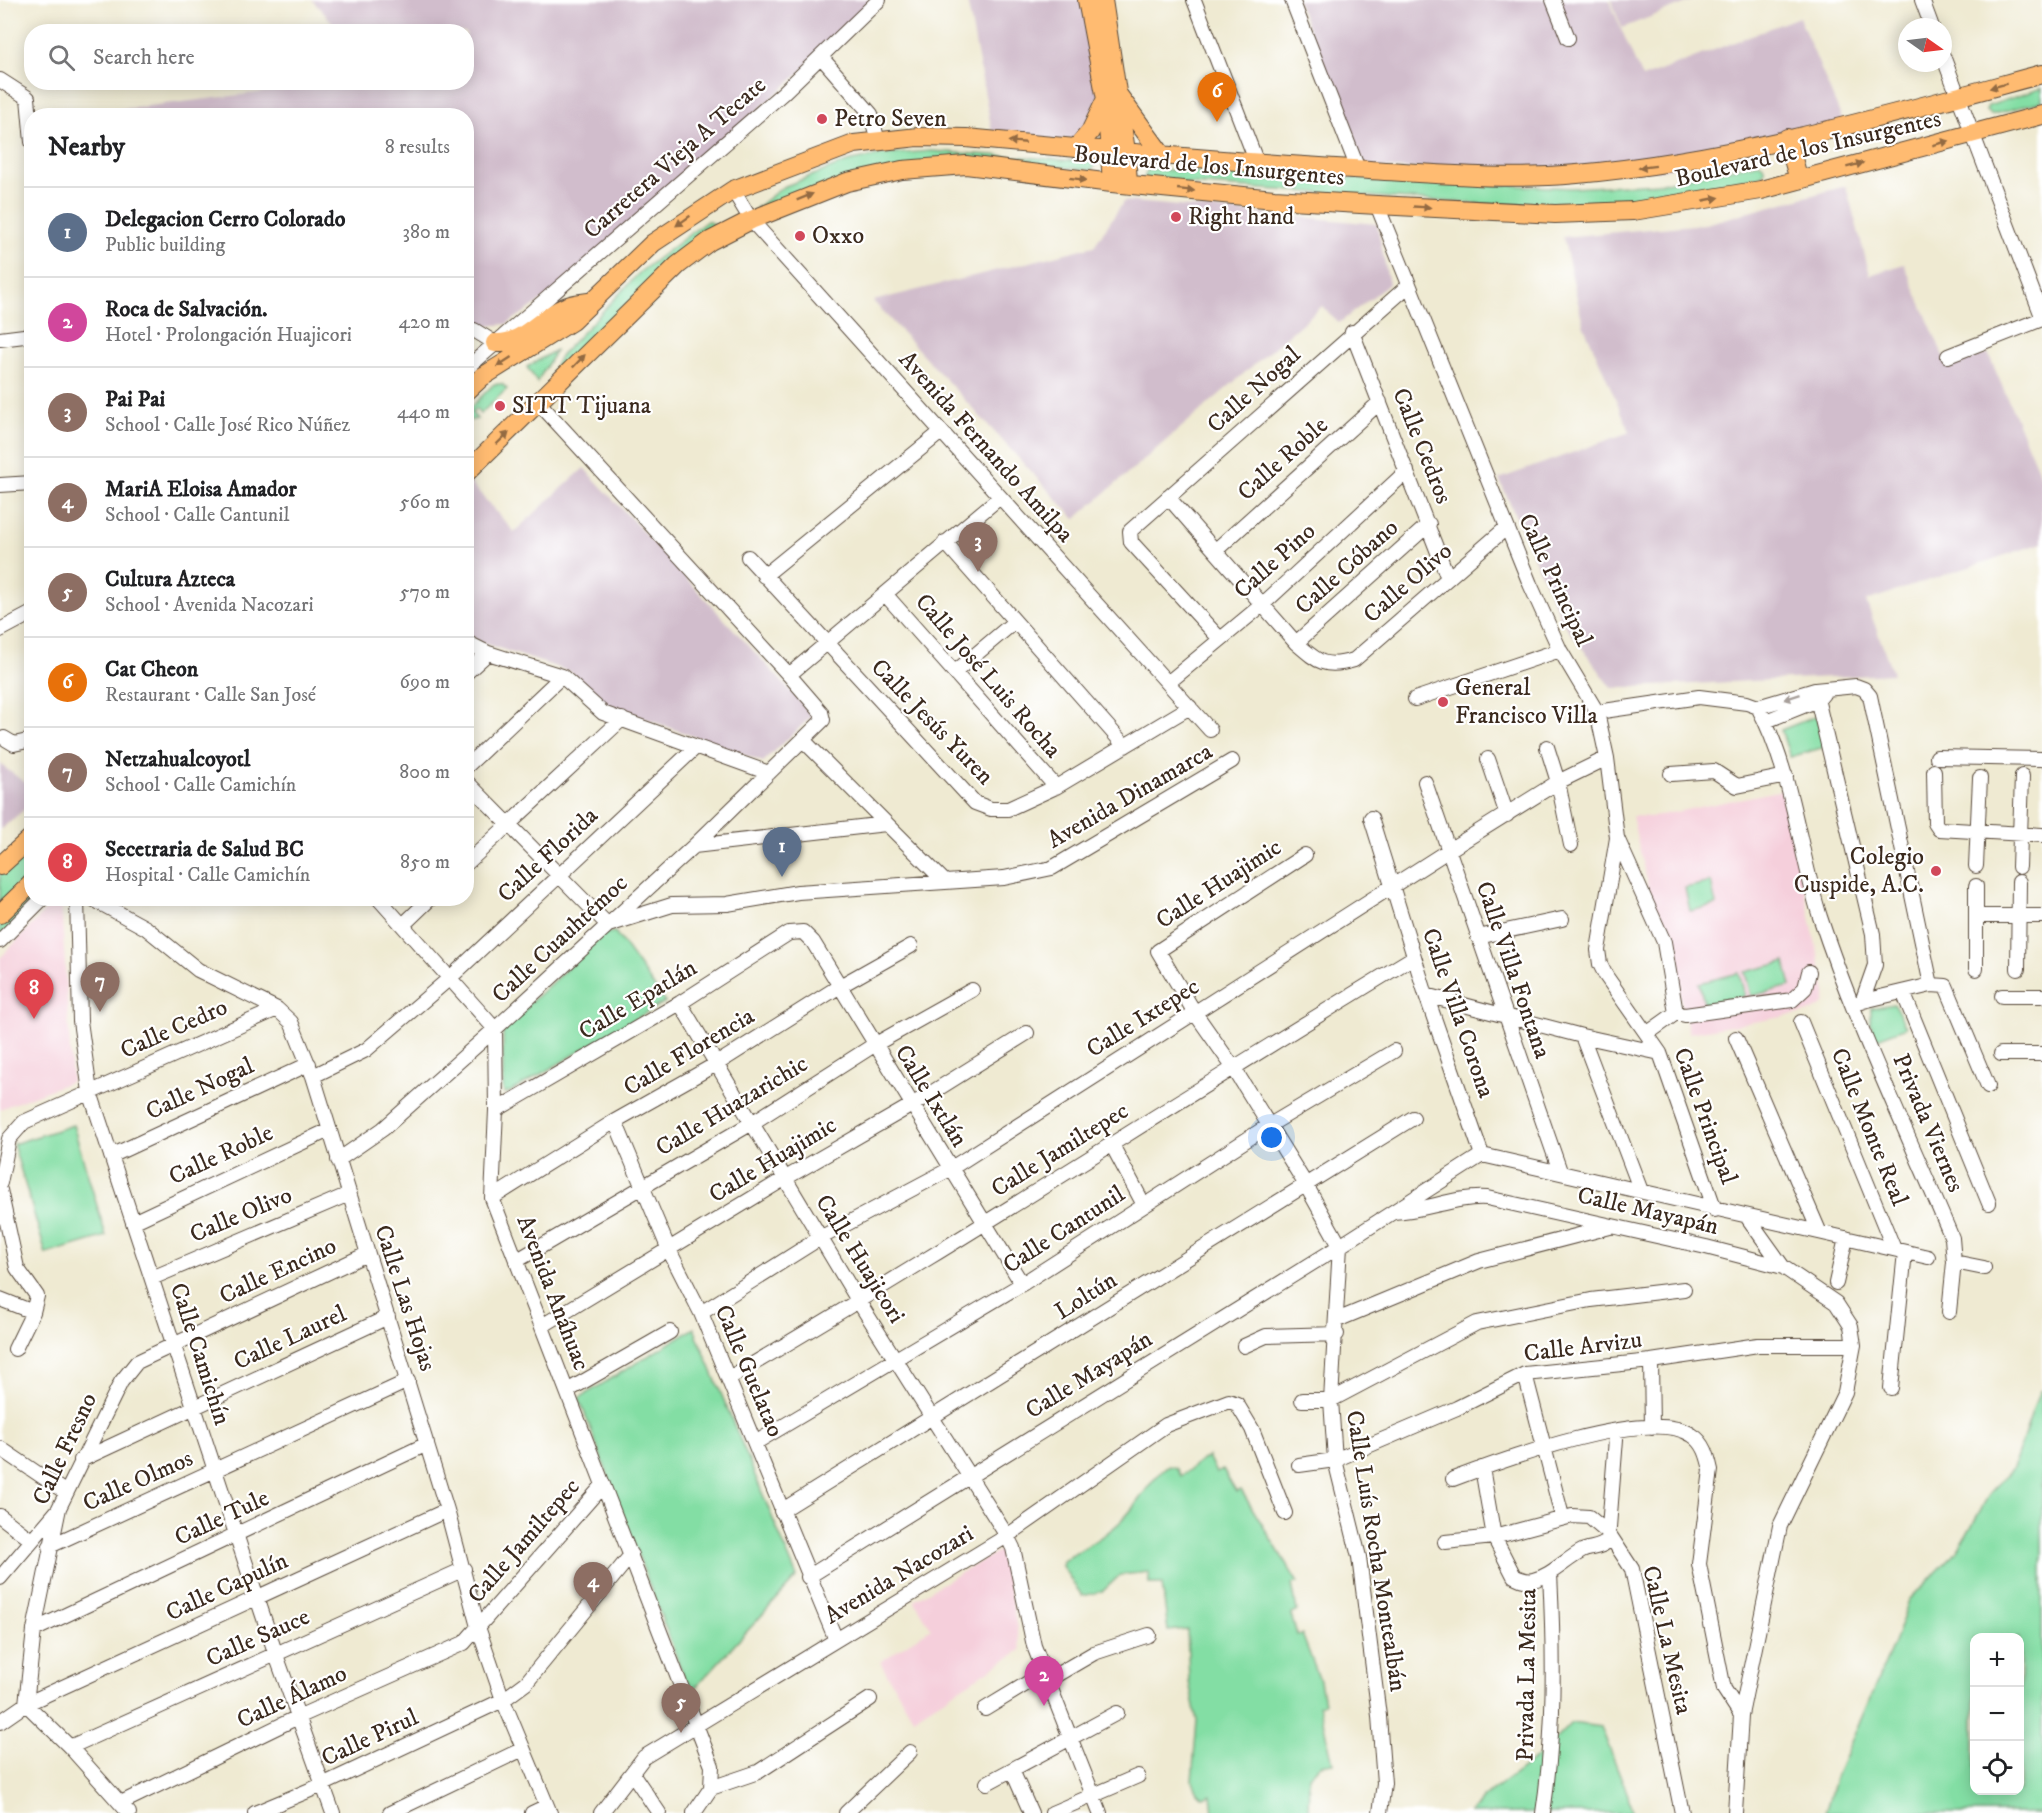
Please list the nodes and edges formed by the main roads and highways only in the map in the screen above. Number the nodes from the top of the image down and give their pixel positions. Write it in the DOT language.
graph roads {
  1 [pos="1087,0"];
  2 [pos="1103,0"];
  3 [pos="2042,74"];
  4 [pos="1111,95"];
  5 [pos="2042,115"];
  6 [pos="1787,138"];
  7 [pos="1076,148"];
  8 [pos="1118,151"];
  9 [pos="1162,155"];
  10 [pos="1798,180"];
  11 [pos="1120,184"];
  12 [pos="595,301"];
  13 [pos="495,343"];
  14 [pos="474,384"];
  15 [pos="474,465"];
  16 [pos="24,844"];
  17 [pos="0,866"];
  18 [pos="24,891"];
  19 [pos="0,914"];
  1 -- 4 [label="main road"];
  2 -- 4 [label="main road"];
  3 -- 6 [label="main road, Boulevard de los Insurgentes, one-way"];
  4 -- 7 [label="main road"];
  4 -- 8 [label="main road"];
  4 -- 9 [label="main road"];
  10 -- 5 [label="main road, Boulevard de los Insurgentes, one-way"];
  6 -- 9 [label="main road, Boulevard de los Insurgentes, one-way"];
  6 -- 10 [label="main road"];
  7 -- 8 [label="main road, Boulevard de los Insurgentes"];
  7 -- 12 [label="main road, Boulevard de los Insurgentes, one-way"];
  8 -- 9 [label="main road, Boulevard de los Insurgentes"];
  8 -- 11 [label="main road"];
  11 -- 10 [label="main road, Boulevard de los Insurgentes, one-way"];
  15 -- 11 [label="main road, Boulevard de los Insurgentes, one-way"];
  12 -- 13 [label="main road"];
  12 -- 14 [label="main road, Boulevard de los Insurgentes, one-way"];
  16 -- 17 [label="main road"];
  18 -- 19 [label="main road"];
}
